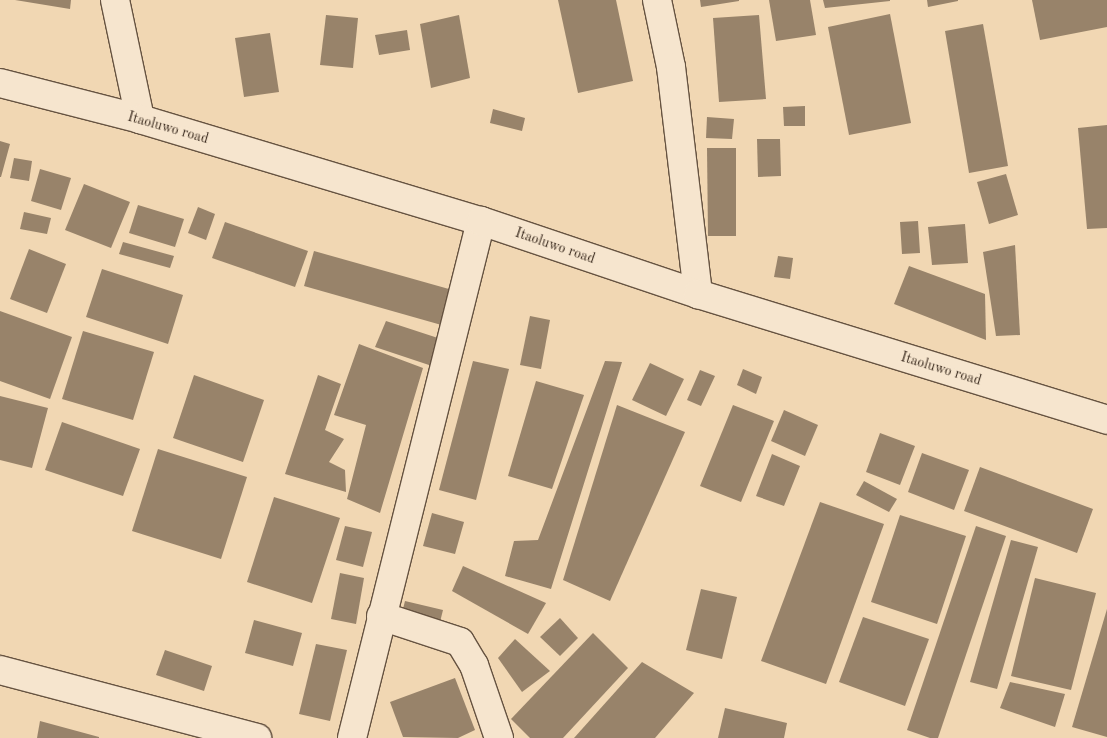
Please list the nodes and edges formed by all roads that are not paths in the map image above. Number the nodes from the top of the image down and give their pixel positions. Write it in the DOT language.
graph roads {
  1 [pos="115,0"];
  2 [pos="657,0"];
  3 [pos="0,82"];
  4 [pos="140,119"];
  5 [pos="481,221"];
  6 [pos="698,294"];
  7 [pos="1107,420"];
  8 [pos="381,616"];
  9 [pos="0,670"];
  10 [pos="257,738"];
  11 [pos="352,738"];
  12 [pos="499,738"];
  1 -- 4 [label="street"];
  2 -- 6 [label="street"];
  3 -- 4 [label="street, Itaoluwo road"];
  4 -- 5 [label="street, Itaoluwo road"];
  5 -- 6 [label="street, Itaoluwo road"];
  5 -- 8 [label="street"];
  6 -- 7 [label="street, Itaoluwo road"];
  8 -- 11 [label="street"];
  8 -- 12 [label="street"];
  9 -- 10 [label="street"];
}
